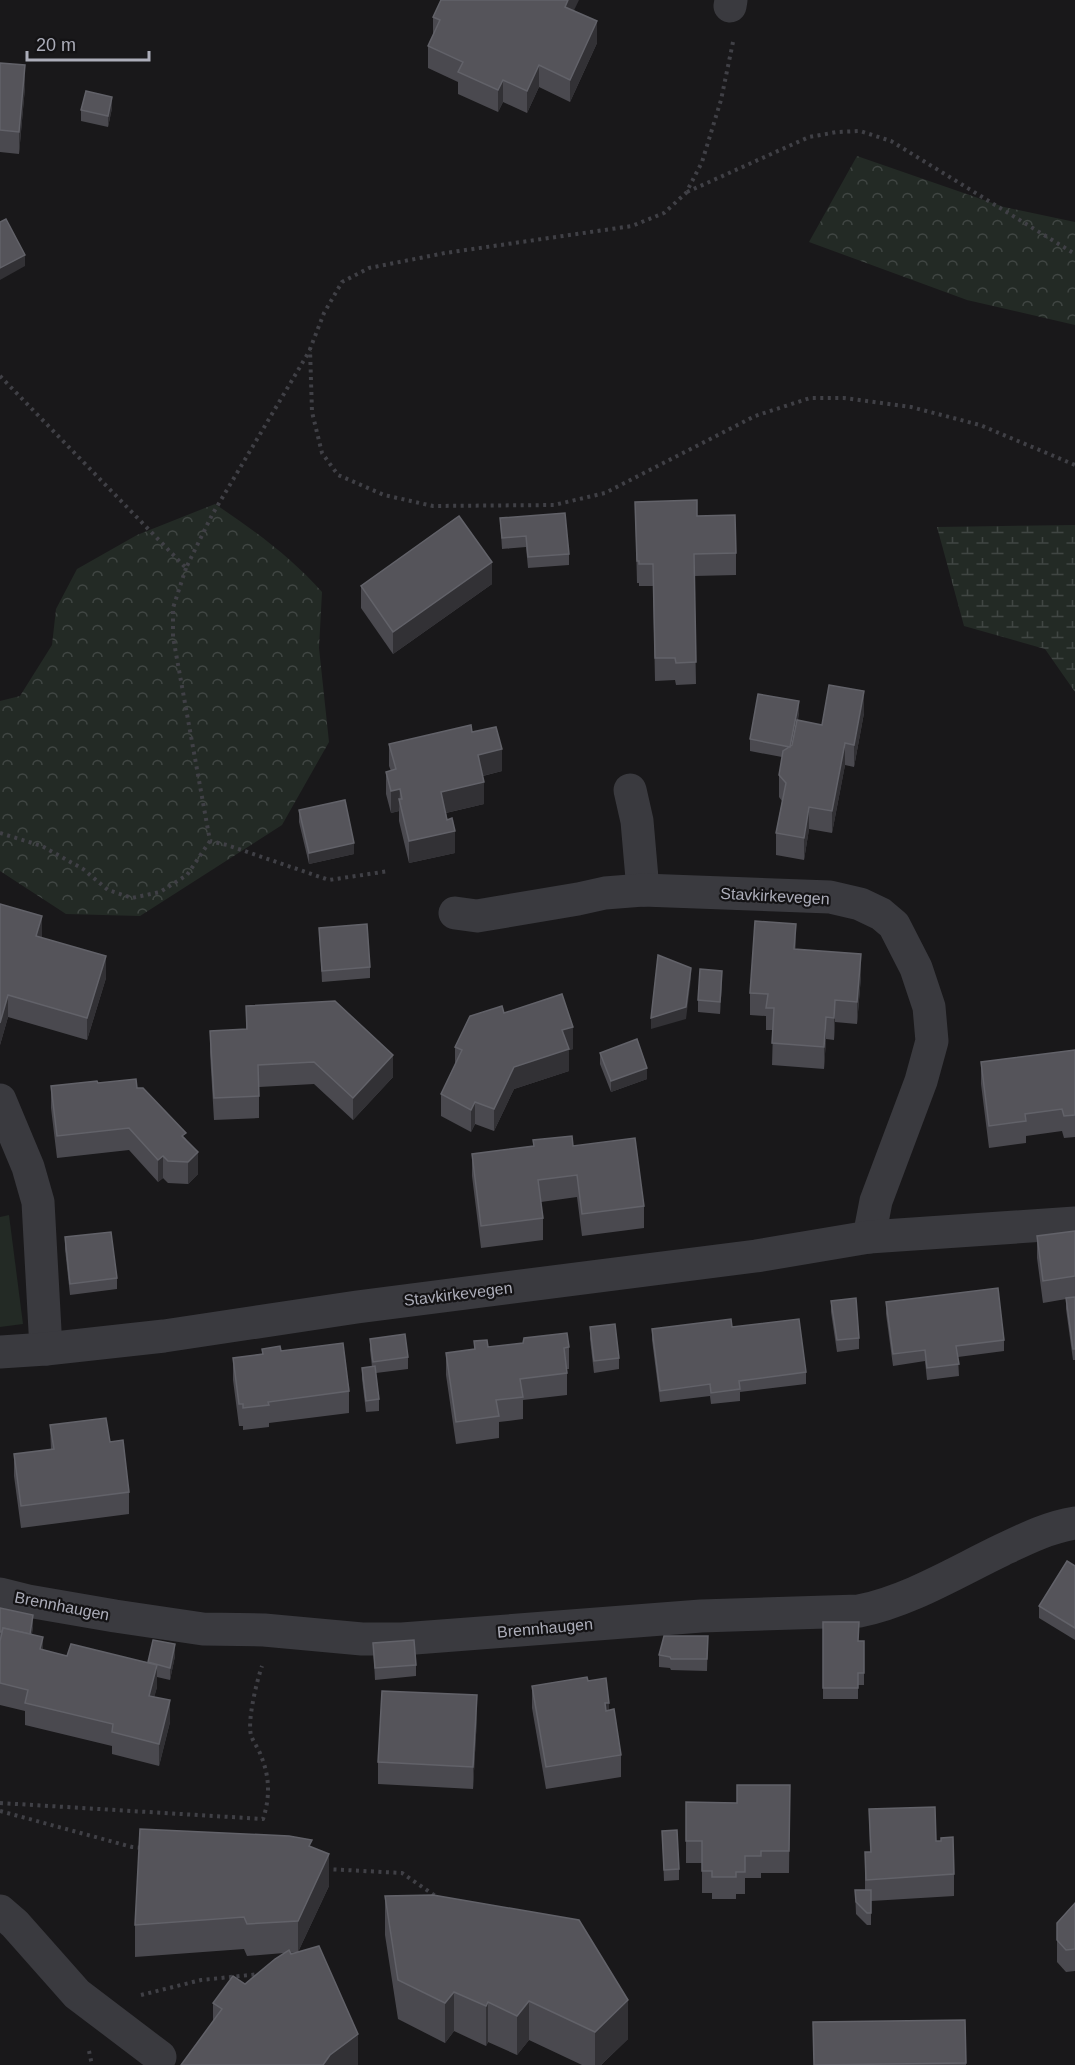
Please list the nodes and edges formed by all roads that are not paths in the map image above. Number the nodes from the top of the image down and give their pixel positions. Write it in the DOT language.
graph roads {
  1 [pos="630,790"];
  2 [pos="643,890"];
  3 [pos="455,913"];
  4 [pos="0,1100"];
  5 [pos="1075,1223"];
  6 [pos="869,1237"];
  7 [pos="46,1349"];
  8 [pos="0,1352"];
  9 [pos="1075,1523"];
  10 [pos="0,1594"];
  11 [pos="0,1911"];
  12 [pos="160,2057"];
  1 -- 2 [label="street"];
  2 -- 3 [label="street, Stavkirkevegen"];
  2 -- 6 [label="street, Stavkirkevegen"];
  4 -- 7 [label="street"];
  5 -- 6 [label="street, Stavkirkevegen"];
  6 -- 7 [label="street, Stavkirkevegen"];
  7 -- 8 [label="street, Stavkirkevegen"];
  9 -- 10 [label="street, Brennhaugen"];
  11 -- 12 [label="street"];
}
